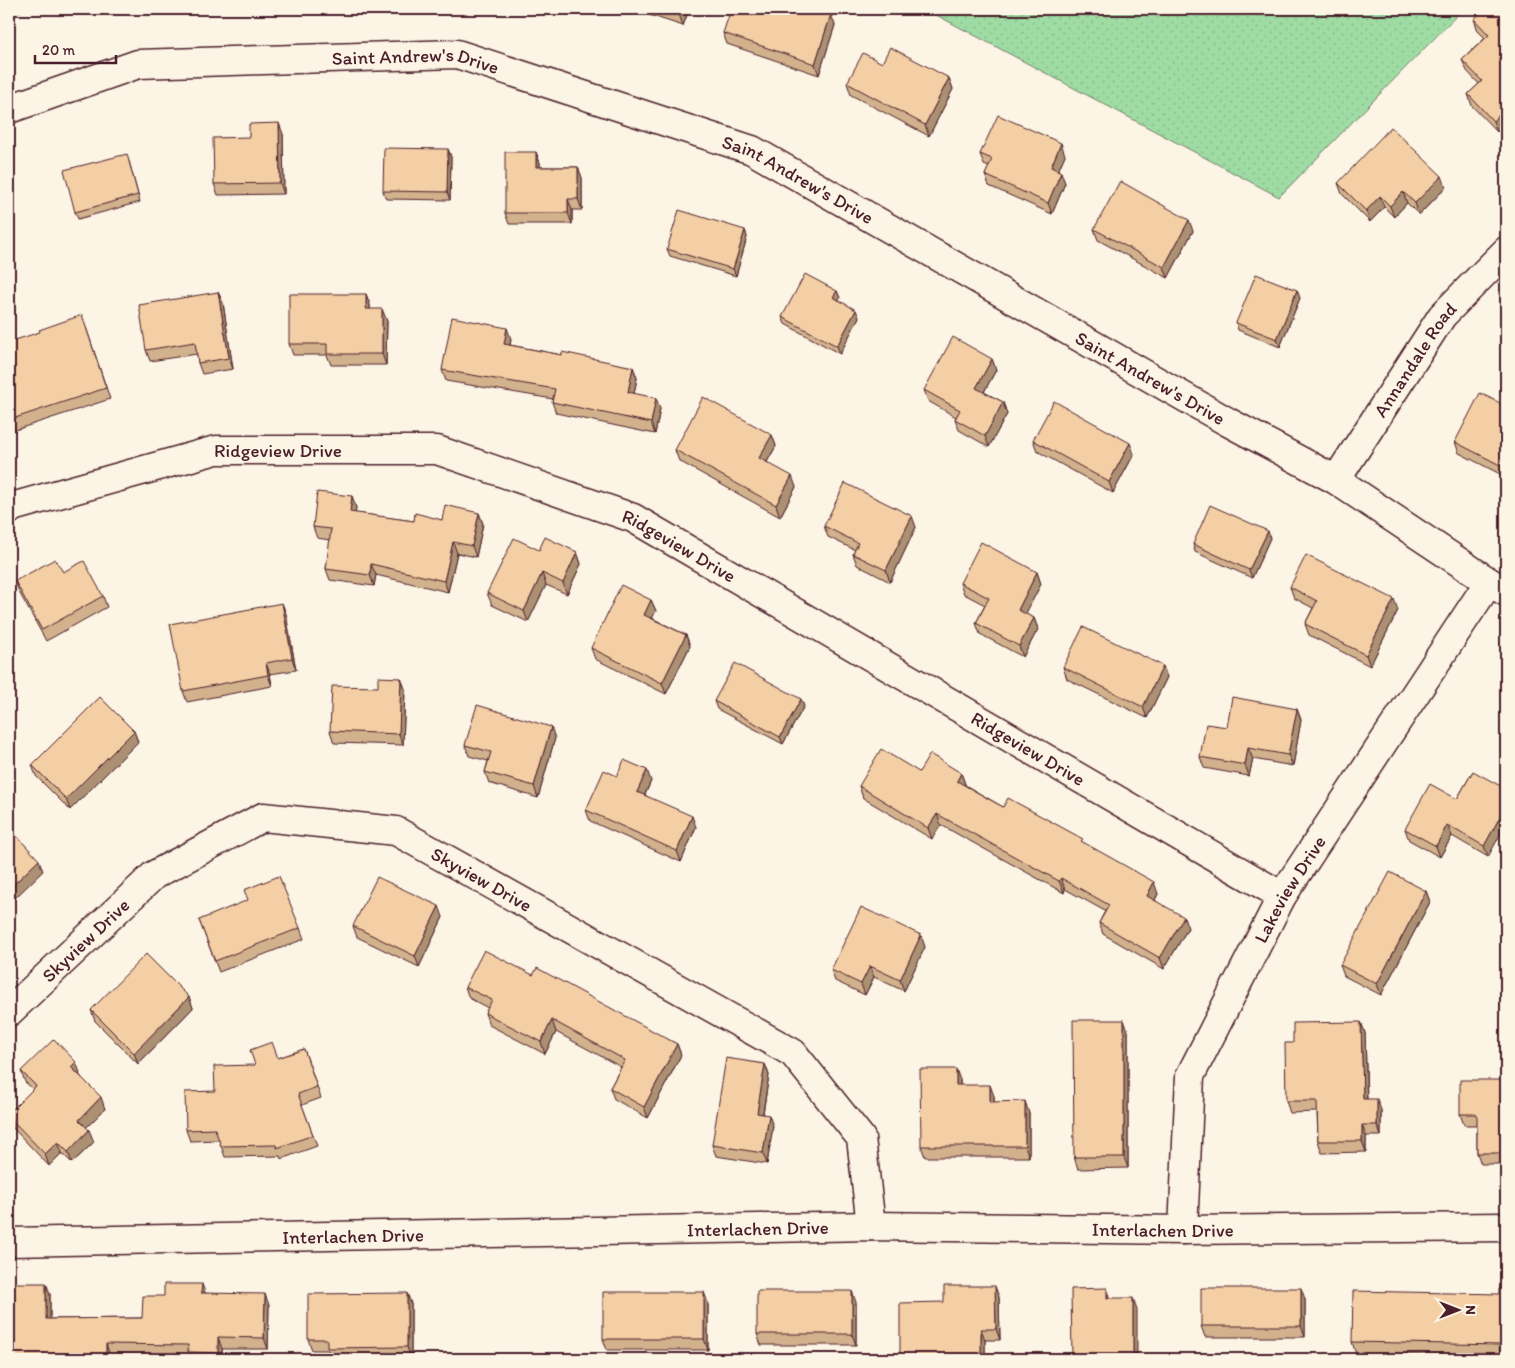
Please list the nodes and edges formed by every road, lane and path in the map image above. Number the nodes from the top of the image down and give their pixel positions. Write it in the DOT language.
graph roads {
  1 [pos="9,109"];
  2 [pos="1506,251"];
  3 [pos="1336,480"];
  4 [pos="9,510"];
  5 [pos="1498,587"];
  6 [pos="1282,896"];
  7 [pos="9,1012"];
  8 [pos="871,1226"];
  9 [pos="1506,1227"];
  10 [pos="1184,1230"];
  11 [pos="9,1242"];
  1 -- 3 [label="street, Saint Andrew's Drive"];
  2 -- 3 [label="street, Annandale Road"];
  3 -- 5 [label="street, Saint Andrew's Drive"];
  4 -- 6 [label="street, Ridgeview Drive"];
  5 -- 6 [label="street, Lakeview Drive"];
  6 -- 10 [label="street, Lakeview Drive"];
  7 -- 8 [label="street, Skyview Drive"];
  8 -- 10 [label="street, Interlachen Drive"];
  8 -- 11 [label="street, Interlachen Drive"];
  9 -- 10 [label="street, Interlachen Drive"];
}
